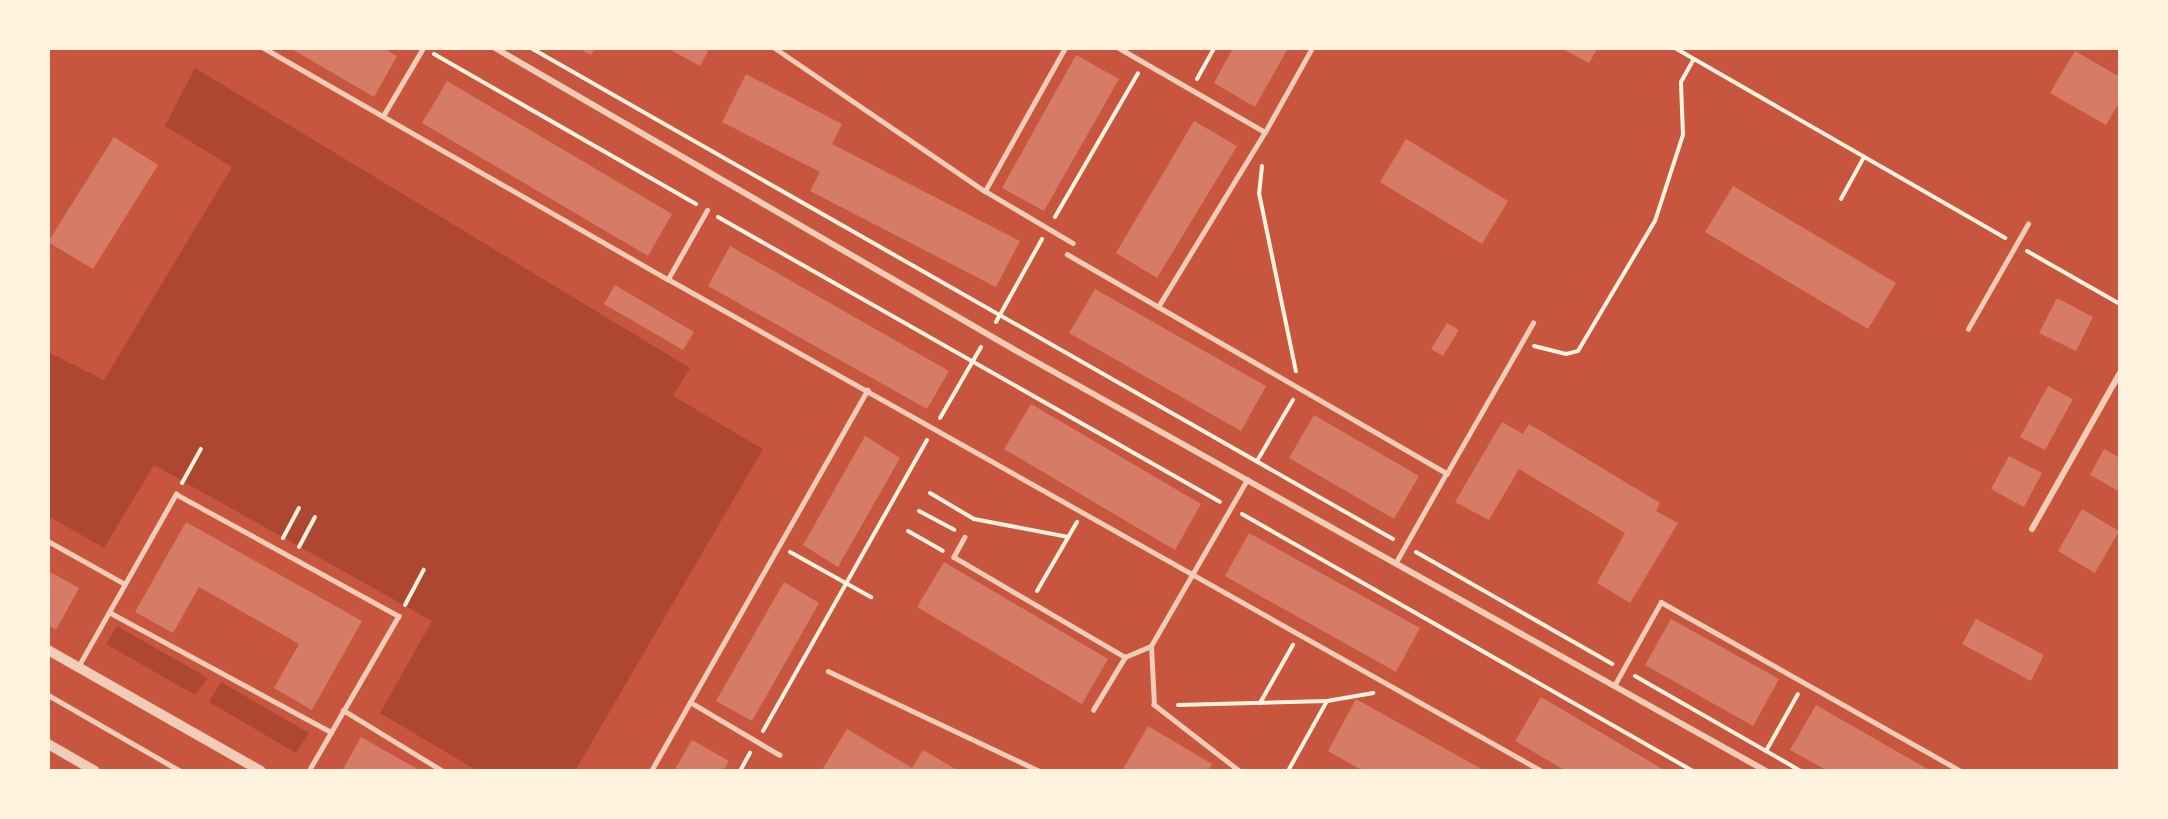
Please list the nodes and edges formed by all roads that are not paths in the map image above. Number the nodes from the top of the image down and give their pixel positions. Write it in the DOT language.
graph roads {
  1 [pos="264,48"];
  2 [pos="424,48"];
  3 [pos="495,48"];
  4 [pos="776,48"];
  5 [pos="1065,48"];
  6 [pos="1119,48"];
  7 [pos="1312,48"];
  8 [pos="383,116"];
  9 [pos="1265,132"];
  10 [pos="985,191"];
  11 [pos="707,210"];
  12 [pos="2028,224"];
  13 [pos="1073,243"];
  14 [pos="1066,254"];
  15 [pos="668,279"];
  16 [pos="1158,307"];
  17 [pos="1533,323"];
  18 [pos="1968,328"];
  19 [pos="2120,373"];
  20 [pos="867,390"];
  21 [pos="1447,473"];
  22 [pos="1247,480"];
  23 [pos="2032,529"];
  24 [pos="965,537"];
  25 [pos="48,541"];
  26 [pos="1396,563"];
  27 [pos="1193,574"];
  28 [pos="125,584"];
  29 [pos="109,612"];
  30 [pos="1151,646"];
  31 [pos="48,650"];
  32 [pos="1125,657"];
  33 [pos="78,667"];
  34 [pos="828,671"];
  35 [pos="1614,686"];
  36 [pos="48,695"];
  37 [pos="690,702"];
  38 [pos="343,710"];
  39 [pos="1093,710"];
  40 [pos="331,732"];
  41 [pos="48,744"];
  42 [pos="780,755"];
  43 [pos="95,771"];
  44 [pos="180,771"];
  45 [pos="261,771"];
  46 [pos="309,771"];
  47 [pos="443,771"];
  48 [pos="651,771"];
  49 [pos="1040,771"];
  50 [pos="1239,771"];
  51 [pos="1542,771"];
  52 [pos="1766,771"];
  53 [pos="1961,771"];
  1 -- 8 [label="lane"];
  2 -- 8 [label="lane"];
  3 -- 22 [label="street"];
  4 -- 10 [label="lane"];
  5 -- 10 [label="lane"];
  6 -- 9 [label="lane"];
  7 -- 9 [label="lane"];
  8 -- 15 [label="lane"];
  9 -- 16 [label="lane"];
  10 -- 13 [label="lane"];
  11 -- 15 [label="lane"];
  12 -- 18 [label="lane"];
  14 -- 16 [label="lane"];
  15 -- 20 [label="lane"];
  16 -- 21 [label="lane"];
  17 -- 21 [label="lane"];
  19 -- 23 [label="street"];
  20 -- 27 [label="lane"];
  20 -- 37 [label="lane"];
  21 -- 26 [label="lane"];
  22 -- 26 [label="street"];
  22 -- 27 [label="lane"];
  24 -- 32 [label="lane"];
  25 -- 28 [label="lane"];
  26 -- 35 [label="street"];
  27 -- 30 [label="lane"];
  27 -- 51 [label="lane"];
  28 -- 29 [label="lane"];
  28 -- 38 [label="lane"];
  29 -- 33 [label="lane"];
  29 -- 40 [label="lane"];
  30 -- 32 [label="lane"];
  30 -- 50 [label="lane"];
  31 -- 33 [label="street"];
  32 -- 39 [label="lane"];
  33 -- 45 [label="street"];
  34 -- 49 [label="lane"];
  35 -- 52 [label="street"];
  35 -- 53 [label="lane"];
  36 -- 44 [label="street"];
  37 -- 42 [label="lane"];
  37 -- 48 [label="lane"];
  38 -- 40 [label="lane"];
  38 -- 47 [label="lane"];
  40 -- 46 [label="lane"];
  41 -- 43 [label="street"];
}
